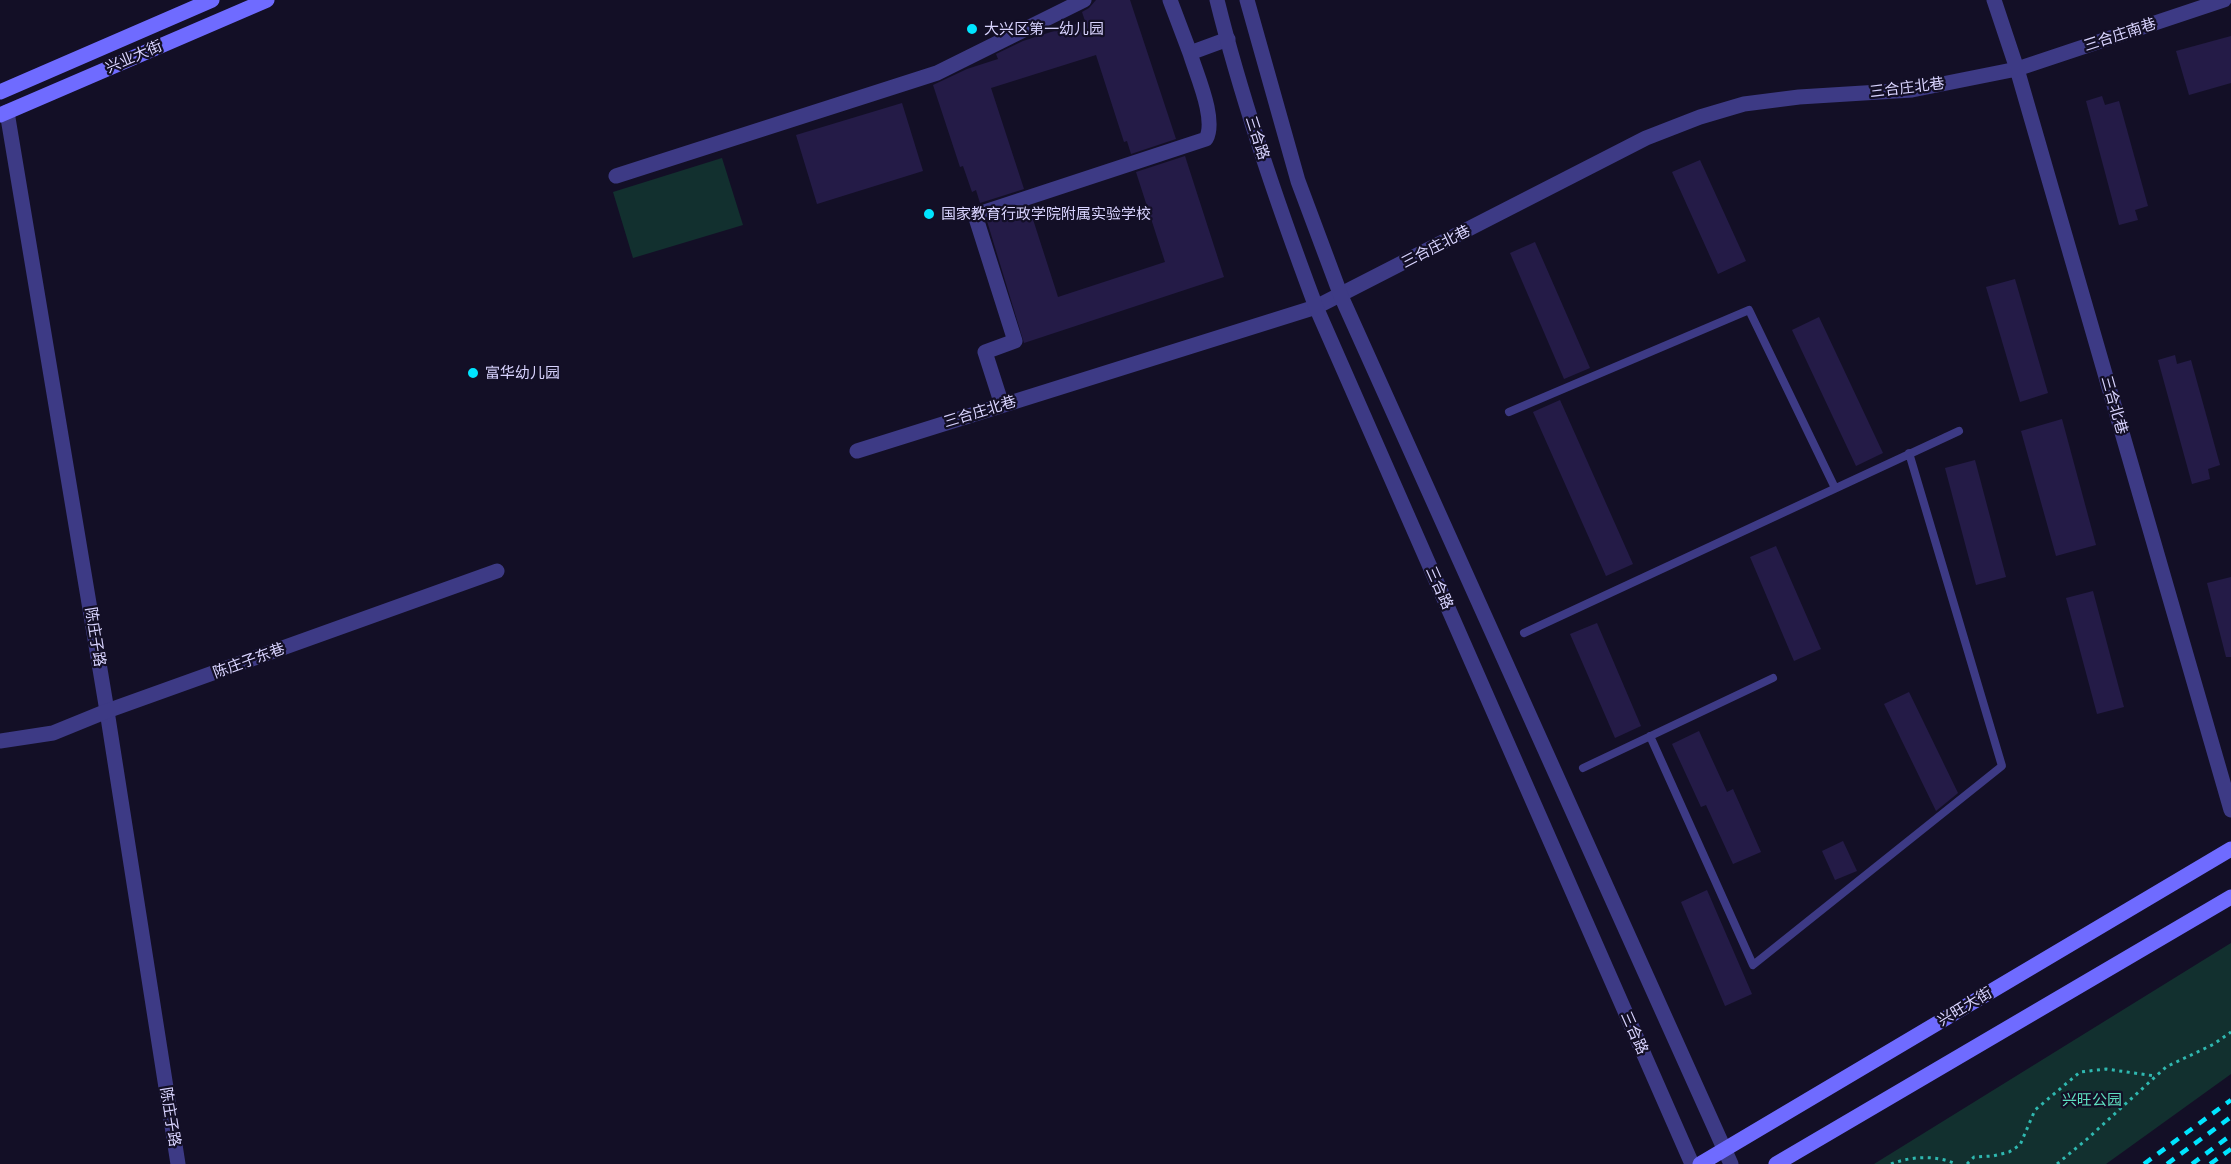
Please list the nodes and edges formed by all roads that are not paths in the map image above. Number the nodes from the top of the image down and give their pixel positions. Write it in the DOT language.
graph roads {
  1 [pos="212,0"];
  2 [pos="267,0"];
  3 [pos="1084,0"];
  4 [pos="1170,0"];
  5 [pos="1217,0"];
  6 [pos="1247,0"];
  7 [pos="1994,0"];
  8 [pos="2224,0"];
  9 [pos="1228,39"];
  10 [pos="1190,53"];
  11 [pos="2017,69"];
  12 [pos="0,92"];
  13 [pos="4,113"];
  14 [pos="616,176"];
  15 [pos="1341,296"];
  16 [pos="1316,307"];
  17 [pos="1002,405"];
  18 [pos="1509,412"];
  19 [pos="1959,431"];
  20 [pos="856,451"];
  21 [pos="1909,453"];
  22 [pos="1835,488"];
  23 [pos="497,571"];
  24 [pos="1524,633"];
  25 [pos="1773,678"];
  26 [pos="107,711"];
  27 [pos="1650,736"];
  28 [pos="0,741"];
  29 [pos="1583,768"];
  30 [pos="2231,810"];
  31 [pos="2231,849"];
  32 [pos="2231,897"];
  33 [pos="1724,1150"];
  34 [pos="178,1164"];
  35 [pos="1692,1164"];
  36 [pos="1700,1164"];
  37 [pos="1731,1164"];
  38 [pos="1776,1164"];
  1 -- 12 [label="main road, 兴业大街"];
  2 -- 13 [label="main road, 兴业大街"];
  3 -- 14 [label="street"];
  4 -- 10 [label="street"];
  5 -- 9 [label="street, 三合路"];
  6 -- 15 [label="street, 三合路"];
  7 -- 11 [label="street, 三合北巷"];
  8 -- 11 [label="street, 三合庄南巷"];
  9 -- 10 [label="street"];
  9 -- 16 [label="street, 三合路"];
  10 -- 17 [label="street"];
  11 -- 15 [label="street, 三合庄北巷"];
  11 -- 30 [label="street, 三合北巷"];
  13 -- 26 [label="street, 陈庄子路"];
  15 -- 16 [label="street, 三合庄北巷"];
  15 -- 33 [label="street, 三合路"];
  16 -- 17 [label="street, 三合庄北巷"];
  16 -- 35 [label="street, 三合路"];
  17 -- 20 [label="street, 三合庄北巷"];
  18 -- 22 [label="lane"];
  19 -- 21 [label="lane"];
  21 -- 22 [label="lane"];
  21 -- 27 [label="lane"];
  22 -- 24 [label="lane"];
  23 -- 26 [label="street, 陈庄子东巷"];
  25 -- 27 [label="lane"];
  26 -- 28 [label="street, 陈庄子东巷"];
  26 -- 34 [label="street, 陈庄子路"];
  27 -- 29 [label="lane"];
  31 -- 33 [label="main road, 兴旺大街"];
  32 -- 38 [label="main road"];
  33 -- 36 [label="main road, 兴旺大街"];
  33 -- 37 [label="street, 三合路"];
}
